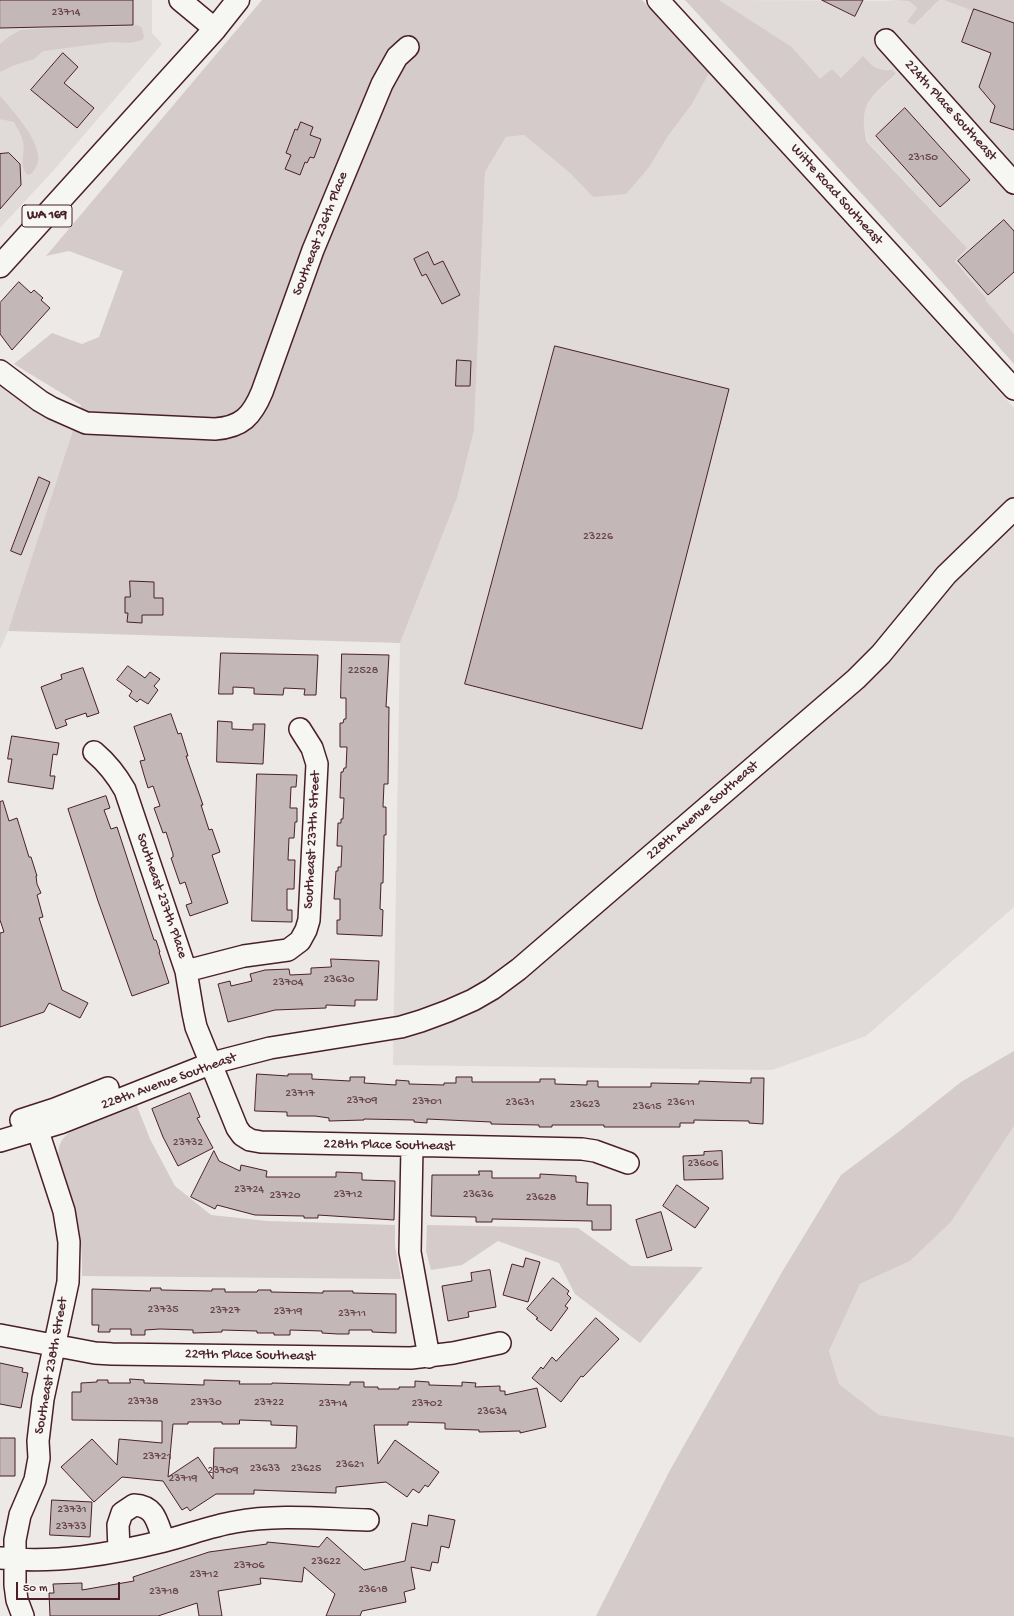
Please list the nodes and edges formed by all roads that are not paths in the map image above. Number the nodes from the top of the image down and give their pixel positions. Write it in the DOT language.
graph roads {
  1 [pos="180,0"];
  2 [pos="238,0"];
  3 [pos="658,0"];
  4 [pos="215,30"];
  5 [pos="886,40"];
  6 [pos="408,47"];
  7 [pos="1014,183"];
  8 [pos="0,266"];
  9 [pos="0,371"];
  10 [pos="1014,389"];
  11 [pos="1014,509"];
  12 [pos="300,729"];
  13 [pos="94,752"];
  14 [pos="186,971"];
  15 [pos="209,1057"];
  16 [pos="36,1123"];
  17 [pos="0,1126"];
  18 [pos="0,1141"];
  19 [pos="412,1147"];
  20 [pos="628,1163"];
  21 [pos="0,1335"];
  22 [pos="500,1343"];
  23 [pos="54,1345"];
  24 [pos="429,1357"];
  25 [pos="368,1520"];
  26 [pos="164,1541"];
  27 [pos="119,1550"];
  28 [pos="7,1559"];
  29 [pos="23,1616"];
  1 -- 4 [label="street"];
  2 -- 4 [label="main road, WA 169"];
  3 -- 10 [label="street, Witte Road Southeast"];
  4 -- 8 [label="main road, WA 169"];
  5 -- 7 [label="street, 224th Place Southeast"];
  6 -- 9 [label="street, Southeast 236th Place"];
  11 -- 15 [label="street, 228th Avenue Southeast"];
  12 -- 14 [label="street, Southeast 237th Street"];
  13 -- 14 [label="street, Southeast 237th Place"];
  14 -- 15 [label="street, Southeast 237th Place"];
  15 -- 16 [label="street, 228th Avenue Southeast"];
  15 -- 19 [label="street, 228th Place Southeast"];
  16 -- 17 [label="street, 228th Avenue Southeast"];
  16 -- 18 [label="street, 228th Avenue Southeast"];
  16 -- 23 [label="street, Southeast 238th Street"];
  19 -- 20 [label="street, 228th Place Southeast"];
  19 -- 24 [label="street"];
  21 -- 23 [label="street, 229th Place Southeast"];
  22 -- 24 [label="street, 229th Place Southeast"];
  23 -- 24 [label="street, 229th Place Southeast"];
  23 -- 28 [label="street, Southeast 238th Street"];
  25 -- 26 [label="street"];
  26 -- 27 [label="street"];
  26 -- 27 [label="street"];
  27 -- 28 [label="street"];
  28 -- 29 [label="street, Southeast 238th Street"];
}
